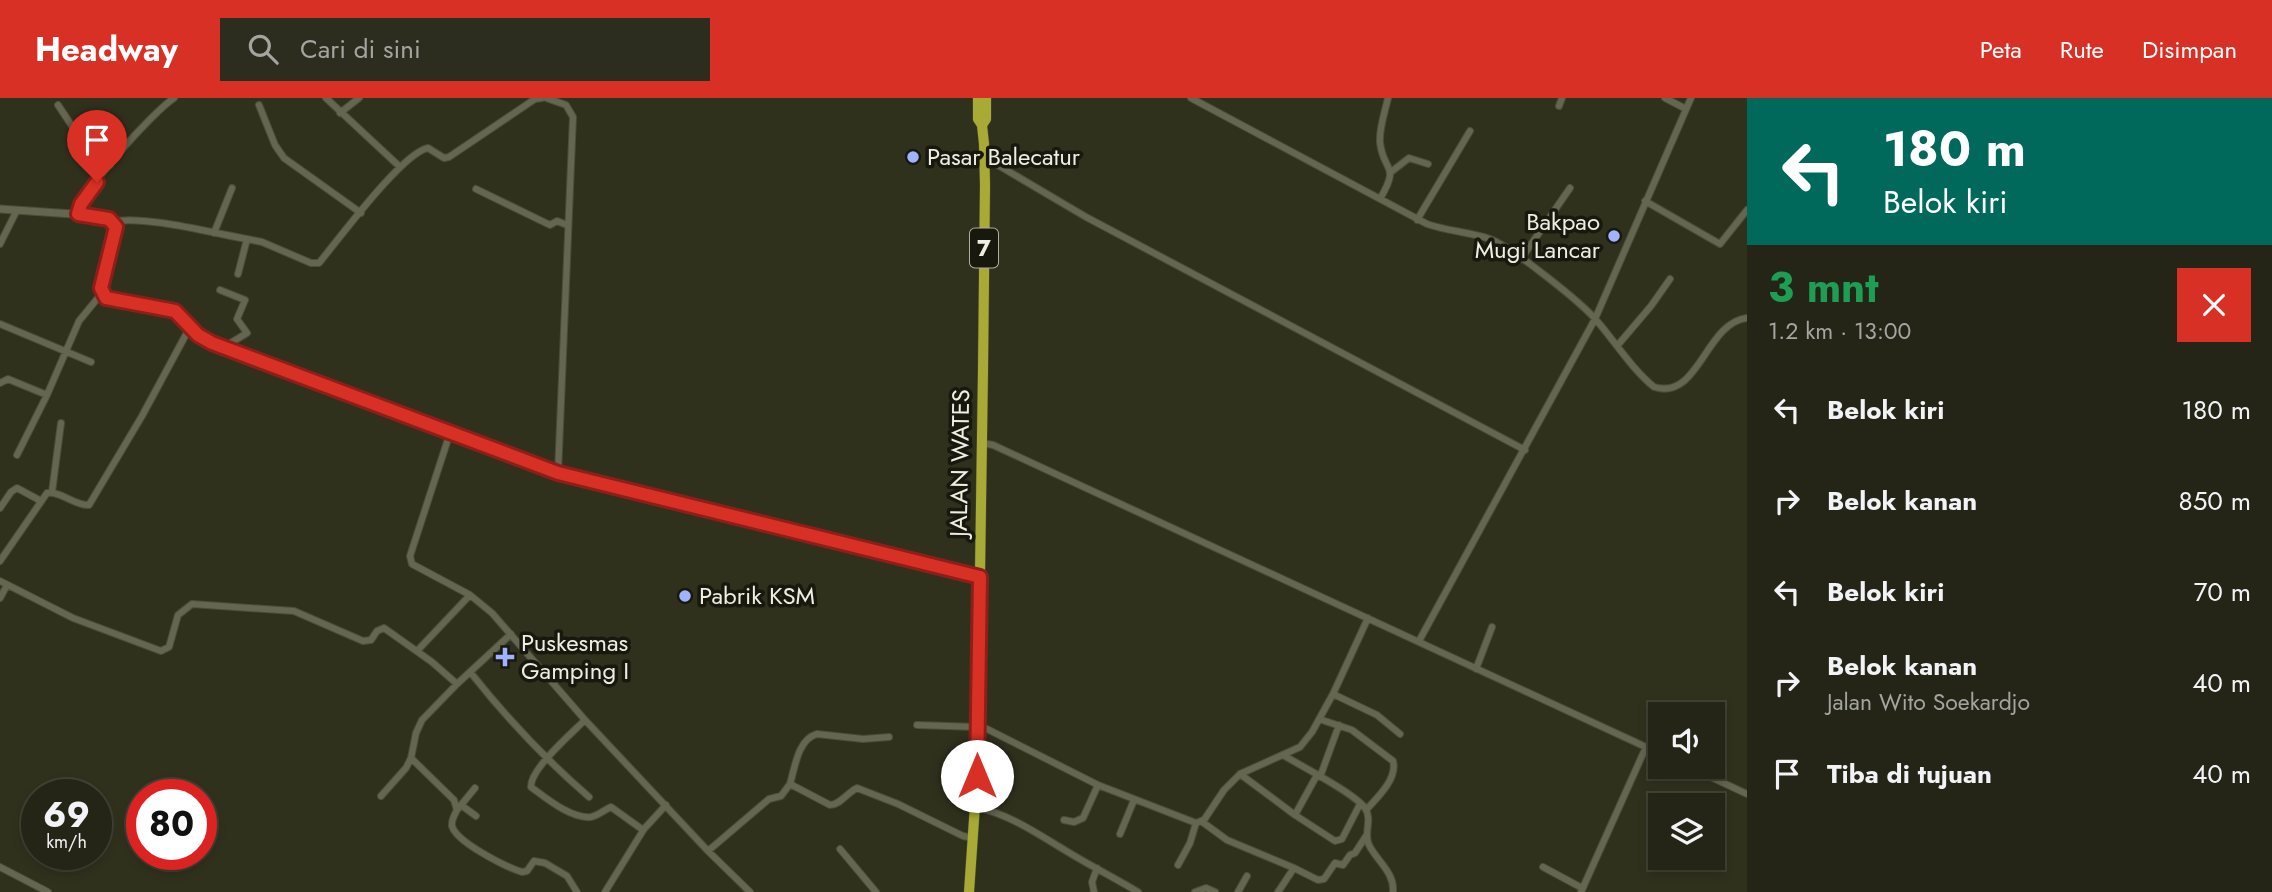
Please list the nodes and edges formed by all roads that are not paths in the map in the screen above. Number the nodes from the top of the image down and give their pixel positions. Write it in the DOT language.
graph roads {
  1 [pos="174,98"];
  2 [pos="326,98"];
  3 [pos="359,98"];
  4 [pos="543,98"];
  5 [pos="978,98"];
  6 [pos="985,98"];
  7 [pos="1191,98"];
  8 [pos="1388,98"];
  9 [pos="1562,98"];
  10 [pos="1665,98"];
  11 [pos="1691,98"];
  12 [pos="58,105"];
  13 [pos="259,105"];
  14 [pos="1559,106"];
  15 [pos="1686,109"];
  16 [pos="340,113"];
  17 [pos="982,125"];
  18 [pos="1471,131"];
  19 [pos="984,160"];
  20 [pos="1428,164"];
  21 [pos="110,165"];
  22 [pos="400,167"];
  23 [pos="1391,172"];
  24 [pos="232,188"];
  25 [pos="1570,188"];
  26 [pos="476,189"];
  27 [pos="1380,199"];
  28 [pos="1645,201"];
  29 [pos="0,209"];
  30 [pos="17,210"];
  31 [pos="1747,210"];
  32 [pos="361,213"];
  33 [pos="78,214"];
  34 [pos="1417,219"];
  35 [pos="113,222"];
  36 [pos="567,225"];
  37 [pos="214,233"];
  38 [pos="247,239"];
  39 [pos="0,244"];
  40 [pos="1521,258"];
  41 [pos="238,274"];
  42 [pos="1670,279"];
  43 [pos="220,290"];
  44 [pos="102,293"];
  45 [pos="1747,318"];
  46 [pos="1595,319"];
  47 [pos="0,324"];
  48 [pos="190,327"];
  49 [pos="1617,346"];
  50 [pos="229,349"];
  51 [pos="66,351"];
  52 [pos="91,362"];
  53 [pos="0,383"];
  54 [pos="47,395"];
  55 [pos="61,423"];
  56 [pos="450,433"];
  57 [pos="982,443"];
  58 [pos="1525,450"];
  59 [pos="17,454"];
  60 [pos="558,473"];
  61 [pos="52,492"];
  62 [pos="41,501"];
  63 [pos="0,508"];
  64 [pos="0,561"];
  65 [pos="980,577"];
  66 [pos="0,581"];
  67 [pos="7,585"];
  68 [pos="470,595"];
  69 [pos="0,598"];
  70 [pos="1368,618"];
  71 [pos="1492,627"];
  72 [pos="511,634"];
  73 [pos="1419,641"];
  74 [pos="417,651"];
  75 [pos="1476,668"];
  76 [pos="471,673"];
  77 [pos="457,684"];
  78 [pos="1333,694"];
  79 [pos="1319,719"];
  80 [pos="585,720"];
  81 [pos="917,725"];
  82 [pos="1339,725"];
  83 [pos="977,727"];
  84 [pos="1400,734"];
  85 [pos="889,737"];
  86 [pos="1646,747"];
  87 [pos="1283,755"];
  88 [pos="411,758"];
  89 [pos="547,760"];
  90 [pos="1240,774"];
  91 [pos="1319,776"];
  92 [pos="1715,779"];
  93 [pos="790,783"];
  94 [pos="1098,785"];
  95 [pos="475,788"];
  96 [pos="1747,794"];
  97 [pos="381,796"];
  98 [pos="589,797"];
  99 [pos="1134,800"];
  100 [pos="1360,804"];
  101 [pos="666,805"];
  102 [pos="459,807"];
  103 [pos="976,807"];
  104 [pos="1366,810"];
  105 [pos="1296,815"];
  106 [pos="476,816"];
  107 [pos="1063,820"];
  108 [pos="1198,822"];
  109 [pos="643,830"];
  110 [pos="1120,834"];
  111 [pos="1366,836"];
  112 [pos="973,838"];
  113 [pos="840,849"];
  114 [pos="708,851"];
  115 [pos="1178,865"];
  116 [pos="0,867"];
  117 [pos="1543,867"];
  118 [pos="1097,868"];
  119 [pos="1294,868"];
  120 [pos="1247,876"];
  121 [pos="1582,890"];
  122 [pos="48,892"];
  123 [pos="577,892"];
  124 [pos="605,892"];
  125 [pos="750,892"];
  126 [pos="876,892"];
  127 [pos="969,892"];
  128 [pos="1094,892"];
  129 [pos="1138,892"];
  130 [pos="1195,892"];
  131 [pos="1214,892"];
  132 [pos="1238,892"];
  133 [pos="1278,892"];
  134 [pos="1393,892"];
  1 -- 21 [label="street"];
  2 -- 16 [label="street"];
  3 -- 16 [label="street"];
  4 -- 22 [label="street"];
  4 -- 36 [label="street"];
  5 -- 17 [label="highway"];
  6 -- 17 [label="highway, 7"];
  7 -- 27 [label="street"];
  8 -- 23 [label="street"];
  9 -- 14 [label="street"];
  10 -- 15 [label="street"];
  11 -- 15 [label="street"];
  12 -- 21 [label="street"];
  13 -- 32 [label="street"];
  15 -- 28 [label="street"];
  16 -- 22 [label="street"];
  17 -- 19 [label="highway, 7"];
  18 -- 34 [label="street"];
  19 -- 57 [label="highway, JALAN WATES / 7"];
  19 -- 58 [label="street"];
  20 -- 23 [label="street"];
  21 -- 33 [label="street"];
  22 -- 32 [label="street"];
  23 -- 27 [label="street"];
  24 -- 37 [label="street"];
  25 -- 40 [label="street"];
  26 -- 36 [label="street"];
  27 -- 34 [label="street"];
  28 -- 31 [label="street"];
  28 -- 46 [label="street"];
  29 -- 30 [label="street"];
  30 -- 33 [label="street"];
  30 -- 39 [label="street"];
  32 -- 38 [label="street"];
  33 -- 35 [label="street"];
  34 -- 40 [label="street"];
  35 -- 37 [label="street"];
  35 -- 44 [label="street"];
  36 -- 60 [label="street"];
  37 -- 38 [label="street"];
  38 -- 41 [label="street"];
  40 -- 46 [label="street"];
  42 -- 49 [label="street"];
  43 -- 50 [label="street"];
  44 -- 48 [label="street"];
  44 -- 51 [label="street"];
  45 -- 49 [label="street"];
  46 -- 49 [label="street"];
  46 -- 58 [label="street"];
  47 -- 51 [label="street"];
  48 -- 50 [label="street"];
  48 -- 61 [label="street"];
  50 -- 56 [label="street"];
  51 -- 52 [label="street"];
  51 -- 54 [label="street"];
  53 -- 54 [label="street"];
  54 -- 59 [label="street"];
  55 -- 61 [label="street"];
  56 -- 60 [label="street"];
  56 -- 68 [label="street"];
  57 -- 65 [label="highway, JALAN WATES / 7"];
  57 -- 70 [label="street"];
  58 -- 73 [label="street"];
  60 -- 65 [label="street"];
  61 -- 62 [label="street"];
  62 -- 63 [label="street"];
  62 -- 64 [label="street"];
  65 -- 83 [label="highway, JALAN WATES / 7"];
  66 -- 67 [label="street"];
  67 -- 69 [label="street"];
  67 -- 74 [label="street"];
  68 -- 72 [label="street"];
  68 -- 74 [label="street"];
  70 -- 73 [label="street"];
  70 -- 78 [label="street"];
  71 -- 75 [label="street"];
  72 -- 76 [label="street"];
  72 -- 80 [label="street"];
  73 -- 75 [label="street"];
  74 -- 77 [label="street"];
  75 -- 86 [label="street"];
  76 -- 77 [label="street"];
  76 -- 89 [label="street"];
  77 -- 88 [label="street"];
  78 -- 79 [label="street"];
  78 -- 84 [label="street"];
  79 -- 82 [label="street"];
  79 -- 87 [label="street"];
  80 -- 89 [label="street"];
  80 -- 101 [label="street"];
  81 -- 83 [label="street"];
  82 -- 91 [label="street"];
  82 -- 104 [label="street"];
  83 -- 94 [label="street"];
  83 -- 103 [label="highway, JALAN WATES / 7"];
  85 -- 93 [label="street"];
  86 -- 121 [label="street"];
  87 -- 90 [label="street"];
  87 -- 91 [label="street"];
  88 -- 97 [label="street"];
  88 -- 102 [label="street"];
  89 -- 98 [label="street"];
  89 -- 109 [label="street"];
  90 -- 105 [label="street"];
  90 -- 108 [label="street"];
  91 -- 100 [label="street"];
  91 -- 105 [label="street"];
  92 -- 96 [label="street"];
  93 -- 112 [label="street"];
  93 -- 114 [label="street"];
  94 -- 99 [label="street"];
  94 -- 107 [label="street"];
  95 -- 102 [label="street"];
  99 -- 108 [label="street"];
  99 -- 110 [label="street"];
  100 -- 104 [label="street"];
  100 -- 105 [label="street"];
  101 -- 109 [label="street"];
  101 -- 114 [label="street"];
  102 -- 106 [label="street"];
  102 -- 123 [label="street"];
  103 -- 112 [label="highway, JALAN WATES / 7"];
  103 -- 118 [label="street"];
  104 -- 111 [label="street"];
  108 -- 115 [label="street"];
  108 -- 119 [label="street"];
  109 -- 124 [label="street"];
  111 -- 119 [label="street"];
  111 -- 134 [label="street"];
  112 -- 127 [label="highway, JALAN WATES / 7"];
  113 -- 126 [label="street"];
  114 -- 125 [label="street"];
  116 -- 122 [label="street"];
  117 -- 121 [label="street"];
  118 -- 128 [label="street"];
  118 -- 129 [label="street"];
  119 -- 133 [label="street"];
  120 -- 132 [label="street"];
  130 -- 131 [label="street"];
}
